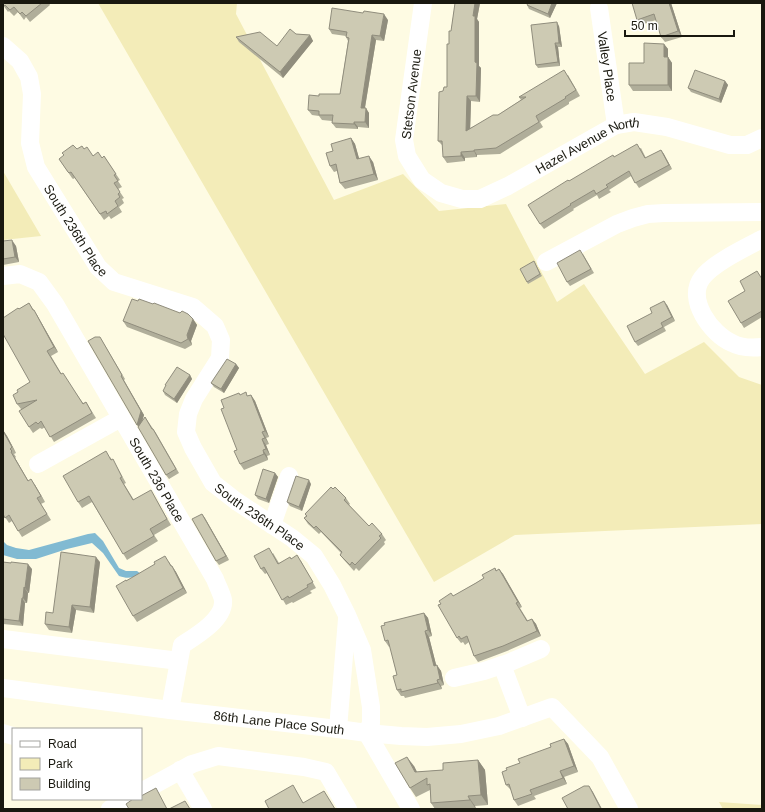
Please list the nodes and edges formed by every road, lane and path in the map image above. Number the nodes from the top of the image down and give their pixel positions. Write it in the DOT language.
graph roads {
  1 [pos="421,3"];
  2 [pos="599,8"];
  3 [pos="3,46"];
  4 [pos="616,125"];
  5 [pos="762,138"];
  6 [pos="422,180"];
  7 [pos="762,212"];
  8 [pos="762,239"];
  9 [pos="546,262"];
  10 [pos="3,276"];
  11 [pos="762,346"];
  12 [pos="121,418"];
  13 [pos="38,464"];
  14 [pos="289,476"];
  15 [pos="272,525"];
  16 [pos="347,615"];
  17 [pos="3,639"];
  18 [pos="541,649"];
  19 [pos="179,662"];
  20 [pos="502,665"];
  21 [pos="454,678"];
  22 [pos="3,688"];
  23 [pos="170,710"];
  24 [pos="522,718"];
  25 [pos="338,729"];
  26 [pos="367,734"];
  27 [pos="180,770"];
  28 [pos="142,791"];
  29 [pos="126,800"];
  30 [pos="110,809"];
  31 [pos="203,809"];
  32 [pos="348,809"];
  33 [pos="411,809"];
  34 [pos="629,809"];
  1 -- 6 [label="street, Stetson Avenue"];
  2 -- 4 [label="street, Valley Place"];
  3 -- 15 [label="street, South 236th Place"];
  4 -- 5 [label="street, Hazel Avenue North"];
  4 -- 6 [label="street, Hazel Avenue North"];
  7 -- 9 [label="street"];
  8 -- 11 [label="street"];
  10 -- 12 [label="street, South 236 Place"];
  12 -- 13 [label="street"];
  12 -- 19 [label="street, South 236 Place"];
  14 -- 15 [label="street"];
  15 -- 16 [label="street, South 236th Place"];
  16 -- 25 [label="street"];
  16 -- 26 [label="street, South 236th Place"];
  17 -- 19 [label="street"];
  18 -- 20 [label="street"];
  19 -- 23 [label="street, South 236 Place"];
  20 -- 21 [label="street"];
  20 -- 24 [label="street"];
  22 -- 23 [label="street, 86th Lane Place South"];
  23 -- 25 [label="street, 86th Lane Place South"];
  24 -- 26 [label="street, 86th Lane Place South"];
  24 -- 34 [label="street, 86th Lane Place South"];
  25 -- 26 [label="street, 86th Lane Place South"];
  26 -- 33 [label="street"];
  27 -- 28 [label="street"];
  27 -- 31 [label="street"];
  27 -- 32 [label="street"];
  29 -- 30 [label="street"];
}
